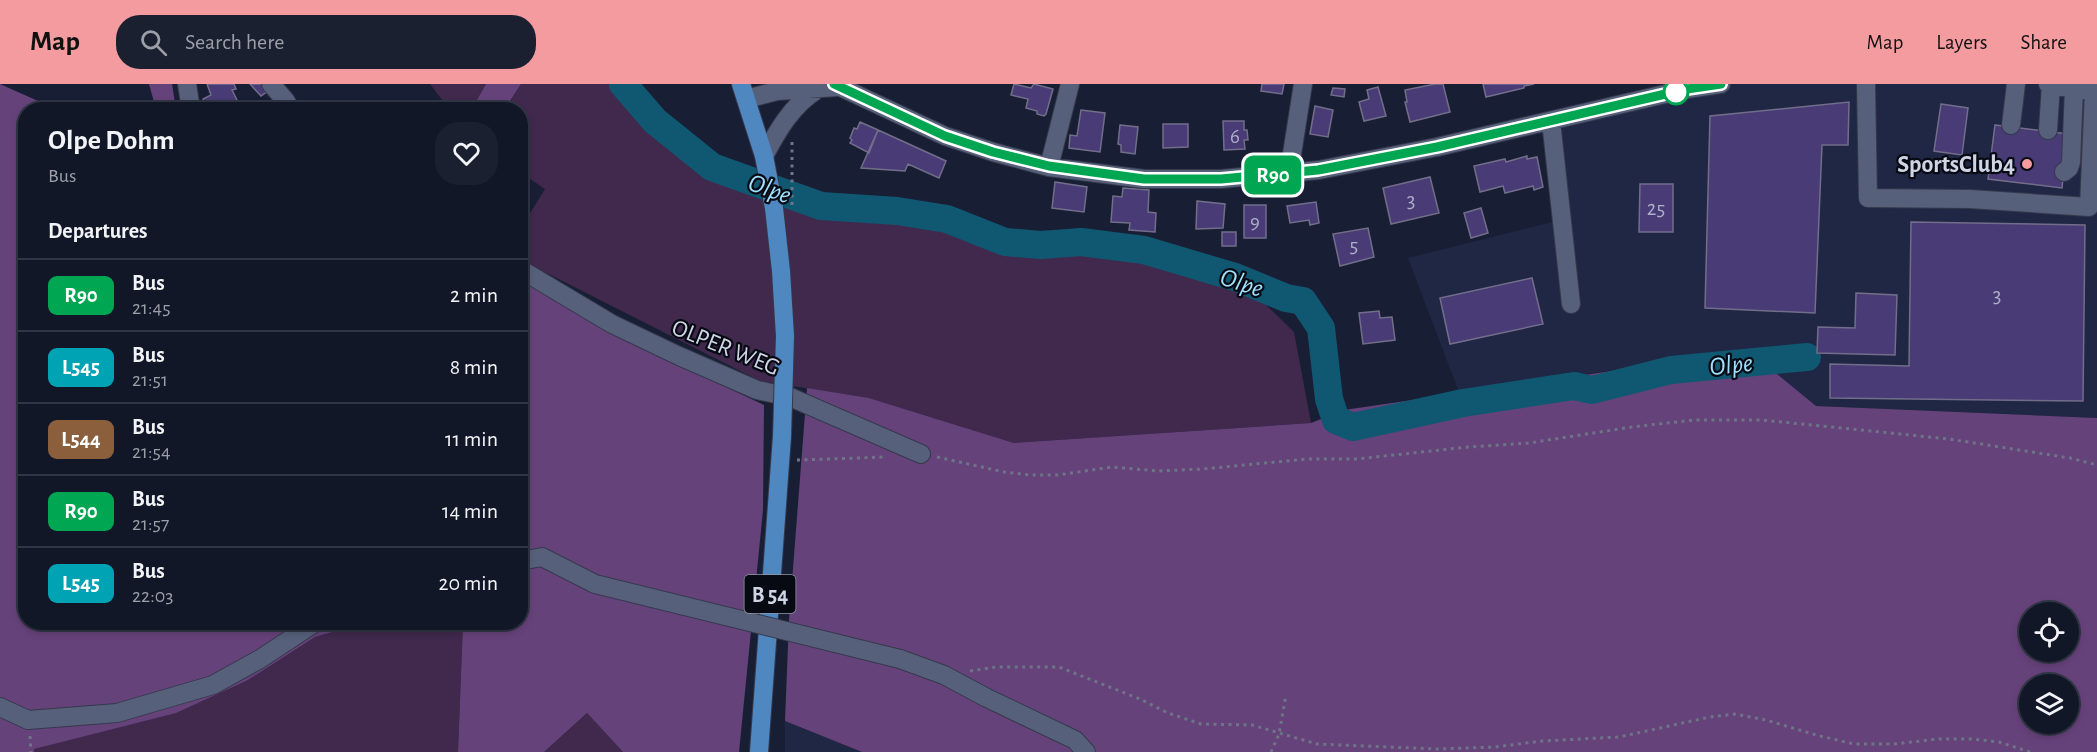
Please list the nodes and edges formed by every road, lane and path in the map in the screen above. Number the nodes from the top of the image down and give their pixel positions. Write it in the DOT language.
graph roads {
  1 [pos="271,84"];
  2 [pos="1070,84"];
  3 [pos="1303,84"];
  4 [pos="1721,84"];
  5 [pos="1866,84"];
  6 [pos="2016,84"];
  7 [pos="2058,85"];
  8 [pos="830,86"];
  9 [pos="187,87"];
  10 [pos="744,91"];
  11 [pos="2095,92"];
  12 [pos="190,102"];
  13 [pos="286,102"];
  14 [pos="1551,121"];
  15 [pos="2011,125"];
  16 [pos="2048,130"];
  17 [pos="792,150"];
  18 [pos="764,156"];
  19 [pos="1049,166"];
  20 [pos="2064,172"];
  21 [pos="1289,173"];
  22 [pos="792,212"];
  23 [pos="528,274"];
  24 [pos="1571,304"];
  25 [pos="921,454"];
  26 [pos="893,457"];
  27 [pos="950,459"];
  28 [pos="797,460"];
  29 [pos="2097,465"];
  30 [pos="528,551"];
  31 [pos="542,557"];
  32 [pos="528,560"];
  33 [pos="304,630"];
  34 [pos="969,671"];
  35 [pos="1286,695"];
  36 [pos="0,707"];
  37 [pos="1279,734"];
  38 [pos="759,752"];
  39 [pos="1086,752"];
  40 [pos="1271,752"];
  41 [pos="2030,752"];
  1 -- 13 [label="street"];
  2 -- 19 [label="street"];
  3 -- 21 [label="street"];
  4 -- 14 [label="street"];
  5 -- 11 [label="street"];
  6 -- 15 [label="street"];
  7 -- 11 [label="street"];
  7 -- 16 [label="street"];
  7 -- 20 [label="street"];
  8 -- 10 [label="street"];
  8 -- 18 [label="street"];
  8 -- 19 [label="street"];
  9 -- 12 [label="street"];
  10 -- 18 [label="main road, B 54"];
  14 -- 21 [label="street"];
  14 -- 24 [label="street"];
  17 -- 22 [label="path"];
  18 -- 38 [label="main road, B 54, bridge"];
  19 -- 21 [label="street"];
  23 -- 25 [label="street, OLPER WEG"];
  26 -- 28 [label="path"];
  27 -- 29 [label="path"];
  30 -- 31 [label="street"];
  31 -- 32 [label="street"];
  31 -- 39 [label="street, bridge"];
  33 -- 36 [label="street"];
  34 -- 37 [label="path"];
  35 -- 37 [label="path"];
  37 -- 40 [label="path"];
  37 -- 41 [label="path"];
}
